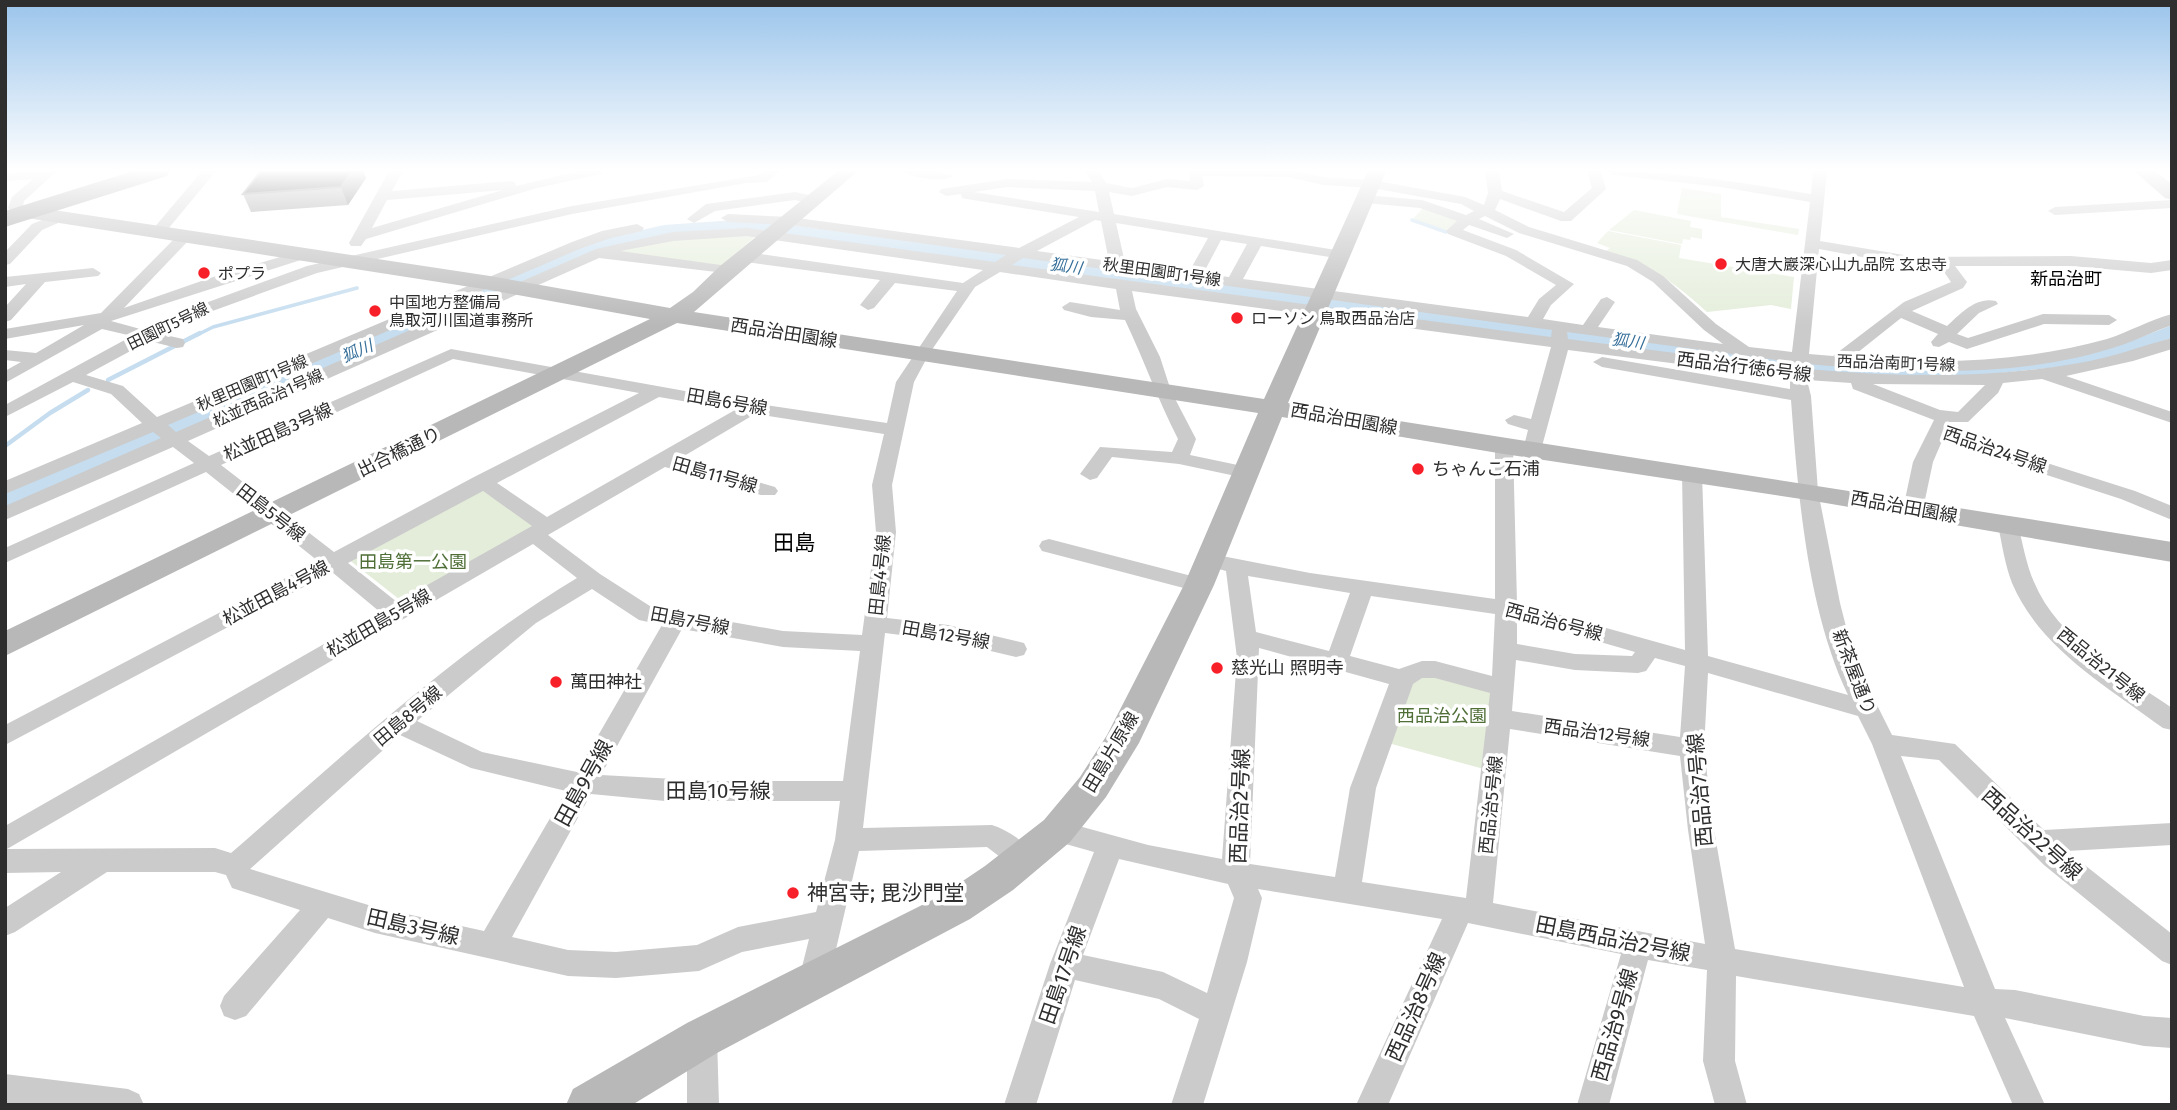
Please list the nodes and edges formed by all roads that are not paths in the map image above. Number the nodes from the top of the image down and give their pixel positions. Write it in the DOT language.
graph roads {
  1 [pos="47,223"];
  2 [pos="98,223"];
  3 [pos="166,223"];
  4 [pos="368,223"];
  5 [pos="418,223"];
  6 [pos="459,223"];
  7 [pos="672,223"];
  8 [pos="771,223"];
  9 [pos="788,223"];
  10 [pos="1079,223"];
  11 [pos="1111,223"];
  12 [pos="1134,223"];
  13 [pos="1356,223"];
  14 [pos="1464,223"];
  15 [pos="1478,223"];
  16 [pos="1507,223"];
  17 [pos="1559,223"];
  18 [pos="1815,223"];
  19 [pos="782,228"];
  20 [pos="158,232"];
  21 [pos="360,236"];
  22 [pos="1216,236"];
  23 [pos="184,237"];
  24 [pos="1535,239"];
  25 [pos="1256,242"];
  26 [pos="1812,244"];
  27 [pos="1021,253"];
  28 [pos="302,255"];
  29 [pos="1342,256"];
  30 [pos="5,261"];
  31 [pos="339,261"];
  32 [pos="1948,261"];
  33 [pos="737,264"];
  34 [pos="2172,265"];
  35 [pos="999,266"];
  36 [pos="1118,266"];
  37 [pos="93,273"];
  38 [pos="1194,276"];
  39 [pos="40,278"];
  40 [pos="890,279"];
  41 [pos="5,282"];
  42 [pos="1234,282"];
  43 [pos="488,283"];
  44 [pos="1123,284"];
  45 [pos="524,286"];
  46 [pos="967,288"];
  47 [pos="1607,302"];
  48 [pos="1319,303"];
  49 [pos="1990,304"];
  50 [pos="868,305"];
  51 [pos="1070,306"];
  52 [pos="1900,312"];
  53 [pos="674,316"];
  54 [pos="1132,316"];
  55 [pos="5,317"];
  56 [pos="2172,319"];
  57 [pos="102,320"];
  58 [pos="2109,320"];
  59 [pos="1533,323"];
  60 [pos="1587,330"];
  61 [pos="5,334"];
  62 [pos="1948,334"];
  63 [pos="146,335"];
  64 [pos="1559,339"];
  65 [pos="177,343"];
  66 [pos="2172,343"];
  67 [pos="1746,351"];
  68 [pos="1701,353"];
  69 [pos="920,354"];
  70 [pos="5,355"];
  71 [pos="37,358"];
  72 [pos="1973,365"];
  73 [pos="1838,370"];
  74 [pos="560,372"];
  75 [pos="2044,374"];
  76 [pos="72,376"];
  77 [pos="1800,376"];
  78 [pos="5,378"];
  79 [pos="1993,378"];
  80 [pos="658,390"];
  81 [pos="1162,391"];
  82 [pos="752,408"];
  83 [pos="1274,408"];
  84 [pos="5,412"];
  85 [pos="2172,418"];
  86 [pos="1514,420"];
  87 [pos="1940,424"];
  88 [pos="161,429"];
  89 [pos="894,430"];
  90 [pos="1535,438"];
  91 [pos="1504,446"];
  92 [pos="1179,458"];
  93 [pos="663,460"];
  94 [pos="80,464"];
  95 [pos="208,464"];
  96 [pos="1245,472"];
  97 [pos="1692,473"];
  98 [pos="1090,474"];
  99 [pos="5,480"];
  100 [pos="481,481"];
  101 [pos="5,488"];
  102 [pos="768,491"];
  103 [pos="1808,491"];
  104 [pos="1913,509"];
  105 [pos="5,514"];
  106 [pos="273,514"];
  107 [pos="2172,514"];
  108 [pos="2008,525"];
  109 [pos="540,530"];
  110 [pos="1049,546"];
  111 [pos="2172,552"];
  112 [pos="5,555"];
  113 [pos="334,563"];
  114 [pos="1215,570"];
  115 [pos="592,579"];
  116 [pos="1363,587"];
  117 [pos="1508,607"];
  118 [pos="396,613"];
  119 [pos="676,620"];
  120 [pos="873,634"];
  121 [pos="1247,637"];
  122 [pos="5,645"];
  123 [pos="1649,648"];
  124 [pos="1016,649"];
  125 [pos="1506,650"];
  126 [pos="1336,661"];
  127 [pos="1697,662"];
  128 [pos="1403,679"];
  129 [pos="1502,688"];
  130 [pos="1866,709"];
  131 [pos="1501,718"];
  132 [pos="2172,722"];
  133 [pos="398,723"];
  134 [pos="5,736"];
  135 [pos="1884,744"];
  136 [pos="1692,749"];
  137 [pos="583,785"];
  138 [pos="853,791"];
  139 [pos="1057,831"];
  140 [pos="2172,834"];
  141 [pos="5,839"];
  142 [pos="848,840"];
  143 [pos="2038,842"];
  144 [pos="1110,846"];
  145 [pos="1023,859"];
  146 [pos="103,860"];
  147 [pos="5,861"];
  148 [pos="235,866"];
  149 [pos="1238,874"];
  150 [pos="1347,891"];
  151 [pos="323,903"];
  152 [pos="1467,910"];
  153 [pos="5,923"];
  154 [pos="827,923"];
  155 [pos="1638,945"];
  156 [pos="492,946"];
  157 [pos="2172,952"];
  158 [pos="1722,959"];
  159 [pos="1065,964"];
  160 [pos="814,979"];
  161 [pos="1982,1003"];
  162 [pos="235,1006"];
  163 [pos="1216,1012"];
  164 [pos="2172,1033"];
  165 [pos="702,1038"];
  166 [pos="5,1090"];
  167 [pos="1188,1104"];
  168 [pos="128,1105"];
  169 [pos="589,1105"];
  170 [pos="703,1105"];
  171 [pos="1020,1105"];
  172 [pos="1372,1105"];
  173 [pos="1593,1105"];
  174 [pos="1731,1105"];
  175 [pos="2029,1105"];
  1 -- 30 [label="street"];
  2 -- 20 [label="street"];
  3 -- 20 [label="street"];
  4 -- 21 [label="street"];
  5 -- 21 [label="street"];
  6 -- 31 [label="street, 田園町5号線"];
  7 -- 43 [label="street, 秋里田園町1号線"];
  8 -- 19 [label="street, 秋里田園町1号線"];
  9 -- 19 [label="street, 出合橋通り"];
  10 -- 27 [label="street, 田島4号線"];
  11 -- 36 [label="street"];
  12 -- 22 [label="street"];
  13 -- 29 [label="street, 田島片原線"];
  14 -- 59 [label="street"];
  15 -- 24 [label="street"];
  16 -- 24 [label="street"];
  17 -- 24 [label="street"];
  18 -- 26 [label="street, 新茶屋通り"];
  19 -- 27 [label="street, 秋里田園町1号線"];
  19 -- 33 [label="street, 出合橋通り"];
  19 -- 35 [label="street, 松並西品治1号線"];
  19 -- 45 [label="street, 松並西品治1号線"];
  20 -- 23 [label="street"];
  21 -- 31 [label="street"];
  22 -- 25 [label="street"];
  22 -- 38 [label="street"];
  23 -- 28 [label="street"];
  23 -- 57 [label="street"];
  24 -- 67 [label="street"];
  25 -- 29 [label="street"];
  25 -- 42 [label="street"];
  26 -- 32 [label="street"];
  26 -- 77 [label="street, 新茶屋通り"];
  27 -- 35 [label="street, 田島4号線"];
  27 -- 36 [label="street, 秋里田園町1号線"];
  28 -- 31 [label="street"];
  28 -- 57 [label="street"];
  29 -- 48 [label="street, 田島片原線"];
  31 -- 43 [label="street"];
  31 -- 63 [label="street, 田園町5号線"];
  32 -- 34 [label="street"];
  32 -- 52 [label="street"];
  33 -- 40 [label="street"];
  33 -- 45 [label="street"];
  33 -- 53 [label="street, 出合橋通り"];
  35 -- 44 [label="street, 松並西品治1号線"];
  35 -- 46 [label="street, 田島4号線"];
  36 -- 38 [label="street, 秋里田園町1号線"];
  37 -- 39 [label="street"];
  38 -- 42 [label="street, 秋里田園町1号線"];
  39 -- 41 [label="street"];
  39 -- 55 [label="street"];
  40 -- 46 [label="street"];
  40 -- 50 [label="street"];
  42 -- 48 [label="street, 秋里田園町1号線"];
  43 -- 45 [label="street, 西品治田園線"];
  43 -- 88 [label="street, 秋里田園町1号線"];
  44 -- 48 [label="street, 松並西品治1号線"];
  44 -- 54 [label="street"];
  45 -- 53 [label="street, 西品治田園線"];
  45 -- 88 [label="street, 松並西品治1号線"];
  46 -- 69 [label="street, 田島4号線"];
  47 -- 60 [label="street"];
  48 -- 59 [label="street"];
  48 -- 64 [label="street, 西品治行徳6号線"];
  48 -- 83 [label="street, 田島片原線"];
  49 -- 62 [label="street"];
  51 -- 54 [label="street"];
  52 -- 62 [label="street"];
  52 -- 73 [label="street"];
  53 -- 69 [label="street, 西品治田園線"];
  53 -- 74 [label="street, 出合橋通り"];
  54 -- 81 [label="street"];
  56 -- 72 [label="street, 西品治南町1号線"];
  57 -- 61 [label="street"];
  57 -- 63 [label="street"];
  57 -- 71 [label="street"];
  58 -- 62 [label="street"];
  59 -- 64 [label="street"];
  60 -- 64 [label="street"];
  60 -- 68 [label="street"];
  62 -- 72 [label="street"];
  63 -- 65 [label="street"];
  63 -- 76 [label="street, 田園町5号線"];
  64 -- 68 [label="street, 西品治行徳6号線"];
  64 -- 77 [label="street"];
  64 -- 90 [label="street"];
  66 -- 75 [label="street, 西品治行徳6号線"];
  67 -- 68 [label="street"];
  67 -- 77 [label="street"];
  68 -- 77 [label="street, 西品治行徳6号線"];
  69 -- 81 [label="street, 西品治田園線"];
  69 -- 89 [label="street, 田島4号線"];
  70 -- 71 [label="street"];
  71 -- 78 [label="street"];
  72 -- 73 [label="street, 西品治南町1号線"];
  72 -- 79 [label="street"];
  73 -- 77 [label="street, 西品治行徳6号線"];
  73 -- 79 [label="street, 西品治行徳6号線"];
  73 -- 87 [label="street, 西品治24号線"];
  74 -- 80 [label="street, 田島6号線"];
  74 -- 95 [label="street, 松並田島3号線"];
  74 -- 106 [label="street, 出合橋通り"];
  75 -- 79 [label="street, 西品治行徳6号線"];
  75 -- 85 [label="street"];
  76 -- 84 [label="street, 田園町5号線"];
  76 -- 88 [label="street, 田島5号線"];
  77 -- 103 [label="street, 新茶屋通り"];
  79 -- 87 [label="street"];
  80 -- 82 [label="street, 田島6号線"];
  80 -- 100 [label="street, 松並田島4号線"];
  81 -- 83 [label="street, 西品治田園線"];
  81 -- 92 [label="street"];
  82 -- 89 [label="street, 田島6号線"];
  82 -- 93 [label="street, 松並田島5号線"];
  83 -- 91 [label="street, 西品治田園線"];
  83 -- 96 [label="street, 田島片原線"];
  86 -- 90 [label="street"];
  87 -- 104 [label="street"];
  87 -- 107 [label="street, 西品治24号線"];
  88 -- 94 [label="street"];
  88 -- 94 [label="street, 松並西品治1号線"];
  88 -- 95 [label="street, 田島5号線"];
  89 -- 120 [label="street, 田島4号線"];
  90 -- 91 [label="street, 西品治田園線"];
  90 -- 97 [label="street, 西品治田園線"];
  91 -- 117 [label="street, 西品治5号線"];
  92 -- 96 [label="street"];
  92 -- 98 [label="street"];
  93 -- 102 [label="street, 田島11号線"];
  93 -- 109 [label="street, 松並田島5号線"];
  94 -- 99 [label="street"];
  94 -- 101 [label="street"];
  94 -- 105 [label="street, 松並西品治1号線"];
  95 -- 106 [label="street, 田島5号線"];
  95 -- 112 [label="street, 松並田島3号線"];
  96 -- 114 [label="street, 田島片原線"];
  97 -- 103 [label="street, 西品治田園線"];
  97 -- 127 [label="street, 西品治7号線"];
  100 -- 109 [label="street, 田島7号線"];
  100 -- 113 [label="street, 松並田島4号線"];
  103 -- 104 [label="street, 西品治田園線"];
  103 -- 130 [label="street, 新茶屋通り"];
  104 -- 108 [label="street, 西品治田園線"];
  106 -- 113 [label="street, 田島5号線"];
  106 -- 122 [label="street, 出合橋通り"];
  108 -- 111 [label="street, 西品治田園線"];
  108 -- 132 [label="street, 西品治21号線"];
  109 -- 115 [label="street, 田島7号線"];
  109 -- 118 [label="street, 松並田島5号線"];
  110 -- 114 [label="street, 西品治6号線"];
  113 -- 118 [label="street, 田島5号線"];
  113 -- 134 [label="street, 松並田島4号線"];
  114 -- 116 [label="street, 西品治6号線"];
  114 -- 121 [label="street, 西品治2号線"];
  114 -- 139 [label="street, 田島片原線"];
  115 -- 119 [label="street, 田島7号線"];
  115 -- 133 [label="street, 田島8号線"];
  116 -- 117 [label="street, 西品治6号線"];
  116 -- 126 [label="street"];
  117 -- 123 [label="street, 西品治6号線"];
  117 -- 125 [label="street, 西品治5号線"];
  118 -- 141 [label="street, 松並田島5号線"];
  119 -- 120 [label="street, 田島7号線"];
  119 -- 137 [label="street, 田島9号線"];
  120 -- 124 [label="street, 田島12号線"];
  120 -- 138 [label="street, 田島4号線"];
  121 -- 126 [label="street"];
  121 -- 149 [label="street, 西品治2号線"];
  123 -- 125 [label="street"];
  123 -- 127 [label="street, 西品治6号線"];
  125 -- 129 [label="street, 西品治5号線"];
  126 -- 128 [label="street"];
  127 -- 130 [label="street, 西品治6号線"];
  127 -- 136 [label="street, 西品治7号線"];
  128 -- 129 [label="street"];
  128 -- 150 [label="street"];
  129 -- 131 [label="street, 西品治5号線"];
  130 -- 135 [label="street, 新茶屋通り"];
  131 -- 136 [label="street, 西品治12号線"];
  131 -- 152 [label="street, 西品治5号線"];
  133 -- 137 [label="street, 田島10号線"];
  133 -- 148 [label="street, 田島8号線"];
  135 -- 143 [label="street, 西品治22号線"];
  135 -- 161 [label="street, 新茶屋通り"];
  136 -- 158 [label="street, 西品治7号線"];
  137 -- 138 [label="street, 田島10号線"];
  137 -- 156 [label="street, 田島9号線"];
  138 -- 142 [label="street, 田島4号線"];
  139 -- 144 [label="street, 田島西品治2号線"];
  139 -- 145 [label="street, 田島片原線"];
  140 -- 143 [label="street"];
  142 -- 145 [label="street"];
  142 -- 154 [label="street, 田島4号線"];
  143 -- 157 [label="street, 西品治22号線"];
  144 -- 149 [label="street, 田島西品治2号線"];
  144 -- 159 [label="street, 田島17号線"];
  145 -- 160 [label="street, 田島片原線"];
  146 -- 147 [label="street, 田島3号線"];
  146 -- 148 [label="street, 田島3号線"];
  146 -- 153 [label="street"];
  148 -- 151 [label="street, 田島3号線"];
  149 -- 150 [label="street, 田島西品治2号線"];
  149 -- 163 [label="street, 西品治2号線"];
  150 -- 152 [label="street, 田島西品治2号線"];
  151 -- 156 [label="street, 田島3号線"];
  151 -- 162 [label="street"];
  152 -- 155 [label="street, 田島西品治2号線"];
  152 -- 172 [label="street, 西品治8号線"];
  154 -- 156 [label="street, 田島3号線"];
  154 -- 160 [label="street, 田島4号線"];
  155 -- 158 [label="street, 田島西品治2号線"];
  155 -- 173 [label="street, 西品治9号線"];
  158 -- 161 [label="street, 田島西品治2号線"];
  158 -- 174 [label="street, 西品治7号線"];
  159 -- 163 [label="street"];
  159 -- 171 [label="street, 田島17号線"];
  160 -- 165 [label="street, 田島片原線"];
  161 -- 164 [label="street, 田島西品治2号線"];
  161 -- 175 [label="street, 新茶屋通り"];
  163 -- 167 [label="street, 西品治2号線"];
  165 -- 169 [label="street, 田島片原線"];
  165 -- 170 [label="street"];
  166 -- 168 [label="street"];
}
